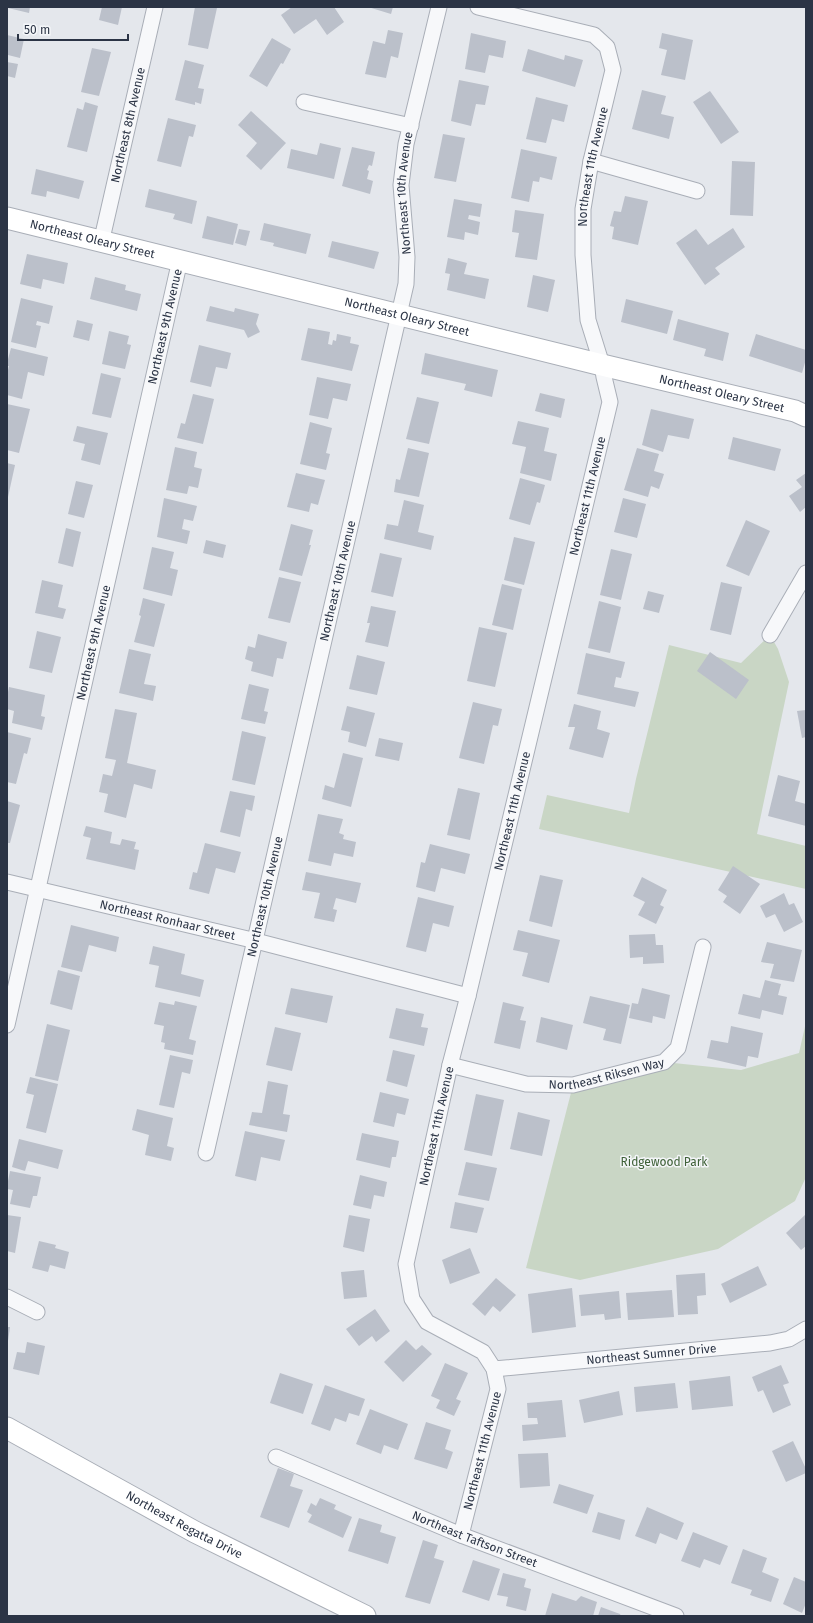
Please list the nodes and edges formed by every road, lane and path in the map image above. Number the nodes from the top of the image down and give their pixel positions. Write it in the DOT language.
graph roads {
  1 [pos="155,7"];
  2 [pos="439,7"];
  3 [pos="478,7"];
  4 [pos="304,102"];
  5 [pos="411,126"];
  6 [pos="591,161"];
  7 [pos="696,191"];
  8 [pos="7,218"];
  9 [pos="101,242"];
  10 [pos="180,260"];
  11 [pos="400,315"];
  12 [pos="602,365"];
  13 [pos="806,416"];
  14 [pos="806,574"];
  15 [pos="770,635"];
  16 [pos="7,882"];
  17 [pos="37,890"];
  18 [pos="256,941"];
  19 [pos="703,947"];
  20 [pos="468,996"];
  21 [pos="7,1025"];
  22 [pos="450,1065"];
  23 [pos="206,1153"];
  24 [pos="7,1297"];
  25 [pos="37,1312"];
  26 [pos="806,1329"];
  27 [pos="494,1369"];
  28 [pos="7,1428"];
  29 [pos="276,1457"];
  30 [pos="461,1535"];
  31 [pos="364,1616"];
  32 [pos="676,1616"];
  1 -- 9 [label="street, Northeast 8th Avenue"];
  2 -- 5 [label="street, Northeast 10th Avenue"];
  3 -- 6 [label="street, Northeast 11th Avenue"];
  4 -- 5 [label="street"];
  5 -- 11 [label="street, Northeast 10th Avenue"];
  6 -- 7 [label="street"];
  6 -- 12 [label="street, Northeast 11th Avenue"];
  8 -- 9 [label="street, Northeast Oleary Street"];
  9 -- 10 [label="street, Northeast Oleary Street"];
  10 -- 11 [label="street, Northeast Oleary Street"];
  10 -- 17 [label="street, Northeast 9th Avenue"];
  11 -- 12 [label="street, Northeast Oleary Street"];
  11 -- 18 [label="street, Northeast 10th Avenue"];
  12 -- 13 [label="street, Northeast Oleary Street"];
  12 -- 20 [label="street, Northeast 11th Avenue"];
  14 -- 15 [label="street"];
  16 -- 17 [label="street, Northeast Ronhaar Street"];
  17 -- 18 [label="street, Northeast Ronhaar Street"];
  17 -- 21 [label="street, Northeast 9th Avenue"];
  18 -- 20 [label="street, Northeast Ronhaar Street"];
  18 -- 23 [label="street, Northeast 10th Avenue"];
  19 -- 22 [label="street, Northeast Riksen Way"];
  20 -- 22 [label="street, Northeast 11th Avenue"];
  22 -- 27 [label="street, Northeast 11th Avenue"];
  24 -- 25 [label="street"];
  26 -- 27 [label="street, Northeast Sumner Drive"];
  27 -- 30 [label="street, Northeast 11th Avenue"];
  28 -- 31 [label="street, Northeast Regatta Drive"];
  29 -- 30 [label="street, Northeast Taftson Street"];
  30 -- 32 [label="street, Northeast Taftson Street"];
}
